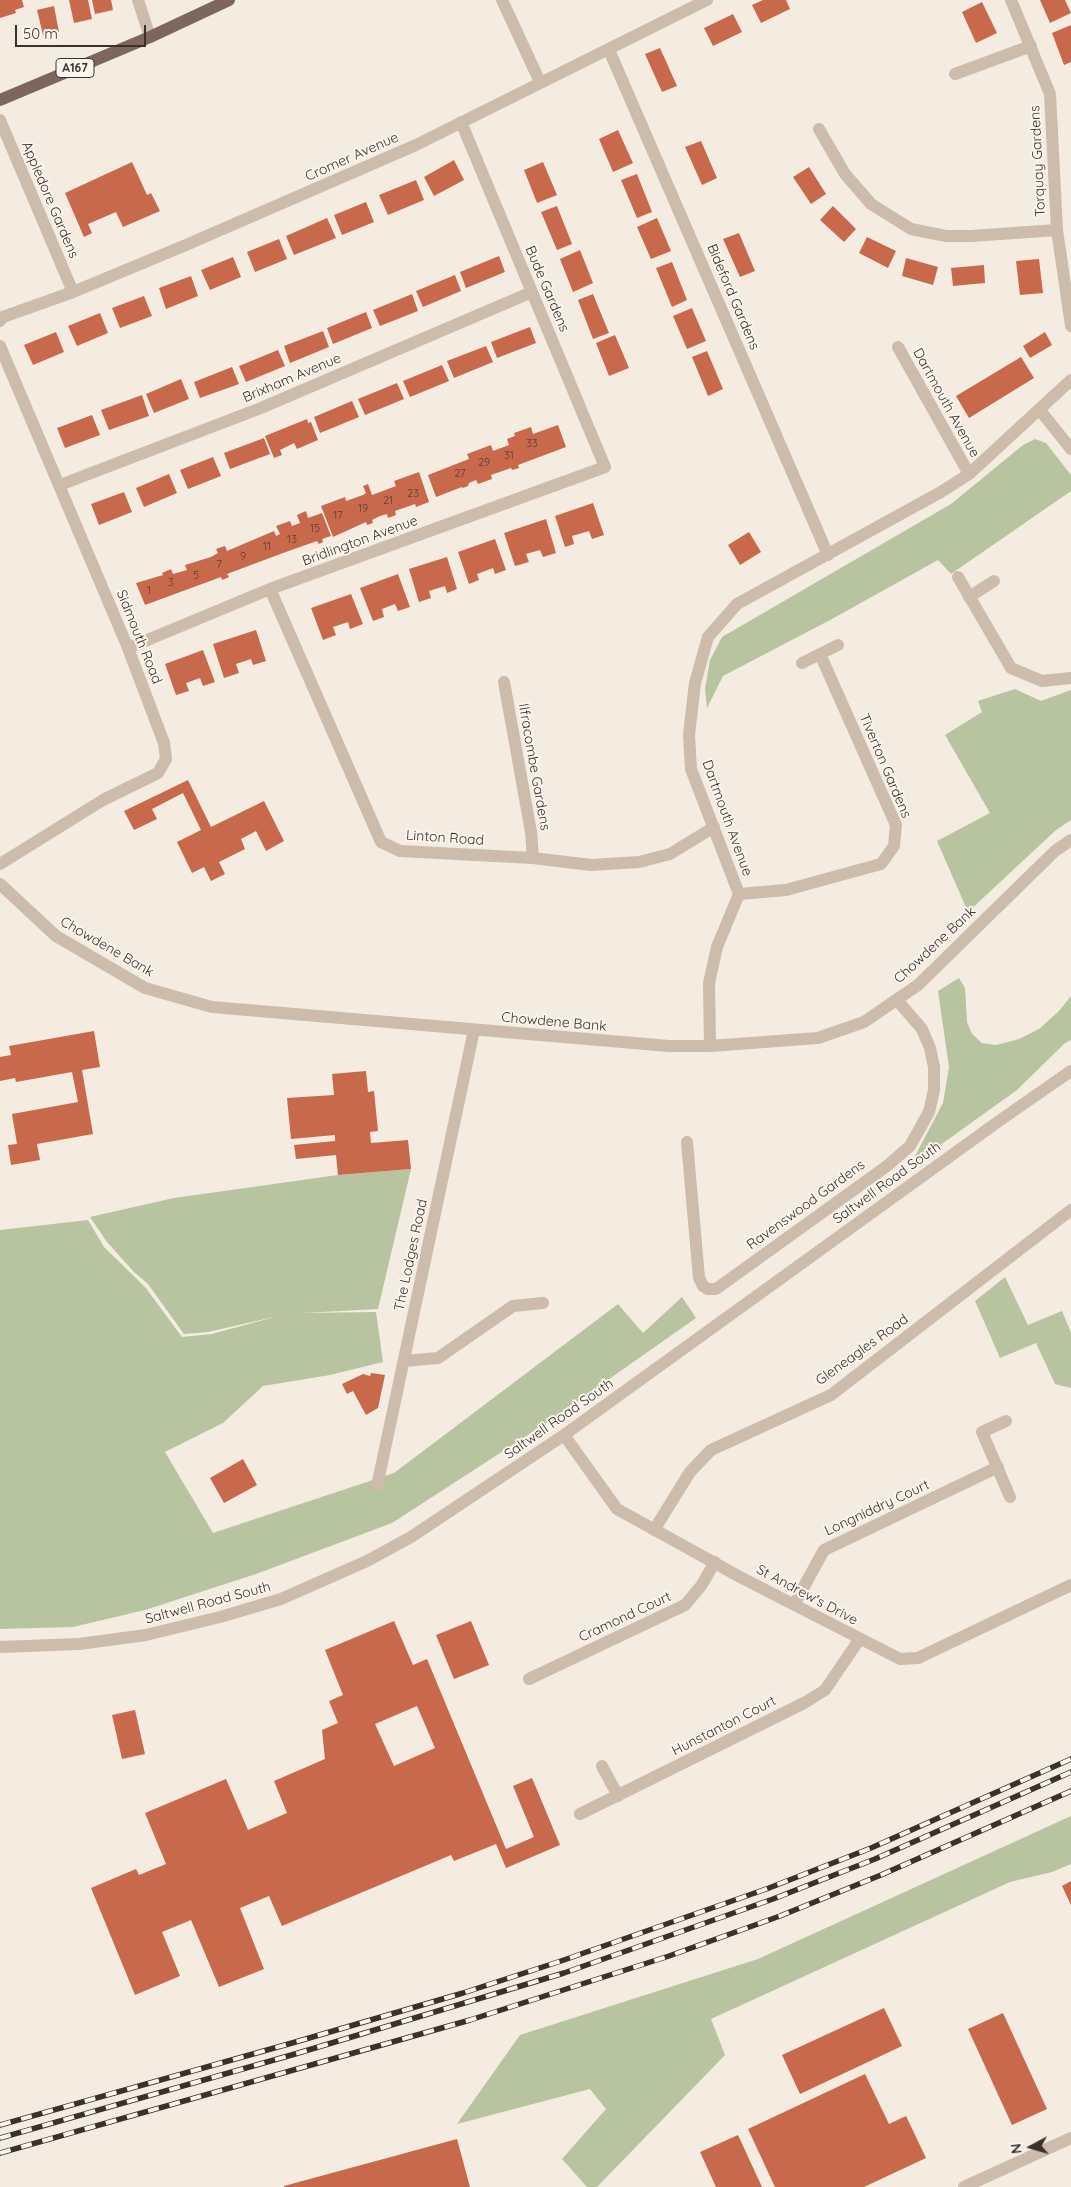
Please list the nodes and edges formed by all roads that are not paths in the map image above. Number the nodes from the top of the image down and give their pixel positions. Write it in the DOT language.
graph roads {
  1 [pos="138,0"];
  2 [pos="229,0"];
  3 [pos="502,0"];
  4 [pos="707,0"];
  5 [pos="1011,0"];
  6 [pos="150,36"];
  7 [pos="1030,46"];
  8 [pos="610,50"];
  9 [pos="955,74"];
  10 [pos="540,82"];
  11 [pos="0,100"];
  12 [pos="0,120"];
  13 [pos="461,122"];
  14 [pos="818,129"];
  15 [pos="1057,230"];
  16 [pos="73,292"];
  17 [pos="532,292"];
  18 [pos="0,321"];
  19 [pos="1071,326"];
  20 [pos="0,346"];
  21 [pos="898,347"];
  22 [pos="1071,380"];
  23 [pos="1039,409"];
  24 [pos="1071,449"];
  25 [pos="604,467"];
  26 [pos="969,474"];
  27 [pos="60,485"];
  28 [pos="828,555"];
  29 [pos="958,577"];
  30 [pos="994,581"];
  31 [pos="270,589"];
  32 [pos="969,597"];
  33 [pos="838,646"];
  34 [pos="128,648"];
  35 [pos="820,654"];
  36 [pos="802,663"];
  37 [pos="1071,678"];
  38 [pos="504,682"];
  39 [pos="714,827"];
  40 [pos="1071,840"];
  41 [pos="533,858"];
  42 [pos="0,864"];
  43 [pos="0,884"];
  44 [pos="739,894"];
  45 [pos="897,1000"];
  46 [pos="474,1030"];
  47 [pos="710,1046"];
  48 [pos="1071,1071"];
  49 [pos="688,1142"];
  50 [pos="1071,1210"];
  51 [pos="543,1303"];
  52 [pos="404,1360"];
  53 [pos="1006,1421"];
  54 [pos="564,1435"];
  55 [pos="998,1467"];
  56 [pos="377,1486"];
  57 [pos="1010,1497"];
  58 [pos="654,1530"];
  59 [pos="716,1562"];
  60 [pos="1071,1585"];
  61 [pos="795,1603"];
  62 [pos="859,1640"];
  63 [pos="0,1647"];
  64 [pos="529,1679"];
  65 [pos="602,1766"];
  66 [pos="618,1796"];
  67 [pos="580,1814"];
  68 [pos="1071,2138"];
  69 [pos="964,2187"];
  1 -- 6 [label="street"];
  2 -- 6 [label="main road, A167"];
  3 -- 10 [label="street"];
  4 -- 8 [label="street, Cromer Avenue"];
  5 -- 7 [label="street, Torquay Gardens"];
  6 -- 11 [label="main road, A167"];
  7 -- 9 [label="street"];
  7 -- 15 [label="street, Torquay Gardens"];
  8 -- 10 [label="street, Cromer Avenue"];
  8 -- 28 [label="street, Bideford Gardens"];
  10 -- 13 [label="street, Cromer Avenue"];
  12 -- 16 [label="street, Appledore Gardens"];
  13 -- 16 [label="street, Cromer Avenue"];
  13 -- 17 [label="street, Bude Gardens"];
  14 -- 15 [label="street"];
  15 -- 19 [label="street, Torquay Gardens"];
  16 -- 18 [label="street, Cromer Avenue"];
  17 -- 25 [label="street, Bude Gardens"];
  17 -- 27 [label="street, Brixham Avenue"];
  20 -- 27 [label="street, Sidmouth Road"];
  21 -- 26 [label="street, Dartmouth Avenue"];
  22 -- 23 [label="street, Dartmouth Avenue"];
  23 -- 24 [label="street"];
  23 -- 26 [label="street, Dartmouth Avenue"];
  25 -- 31 [label="street, Bridlington Avenue"];
  26 -- 28 [label="street, Dartmouth Avenue"];
  27 -- 34 [label="street, Sidmouth Road"];
  28 -- 39 [label="street, Dartmouth Avenue"];
  29 -- 32 [label="street"];
  30 -- 32 [label="street"];
  31 -- 34 [label="street, Bridlington Avenue"];
  31 -- 41 [label="street, Linton Road"];
  32 -- 37 [label="street"];
  33 -- 35 [label="street"];
  34 -- 42 [label="street, Sidmouth Road"];
  35 -- 36 [label="street"];
  35 -- 44 [label="street, Tiverton Gardens"];
  38 -- 41 [label="street, Ilfracombe Gardens"];
  39 -- 41 [label="street, Linton Road"];
  39 -- 44 [label="street, Dartmouth Avenue"];
  40 -- 45 [label="street, Chowdene Bank"];
  43 -- 46 [label="street, Chowdene Bank"];
  44 -- 47 [label="street, Dartmouth Avenue"];
  45 -- 47 [label="street, Chowdene Bank"];
  45 -- 49 [label="street, Ravenswood Gardens"];
  46 -- 47 [label="street, Chowdene Bank"];
  46 -- 52 [label="street, The Lodges Road"];
  48 -- 54 [label="street, Saltwell Road South"];
  50 -- 58 [label="street, Gleneagles Road"];
  51 -- 52 [label="street"];
  52 -- 56 [label="street, The Lodges Road"];
  53 -- 55 [label="street"];
  54 -- 58 [label="street, St Andrew's Drive"];
  54 -- 63 [label="street, Saltwell Road South"];
  55 -- 57 [label="street"];
  55 -- 61 [label="street, Longniddry Court"];
  58 -- 59 [label="street, St Andrew's Drive"];
  59 -- 61 [label="street, St Andrew's Drive"];
  59 -- 64 [label="street, Cramond Court"];
  60 -- 62 [label="street, St Andrew's Drive"];
  61 -- 62 [label="street, St Andrew's Drive"];
  62 -- 66 [label="street, Hunstanton Court"];
  65 -- 66 [label="street"];
  66 -- 67 [label="street, Hunstanton Court"];
  68 -- 69 [label="street"];
}
